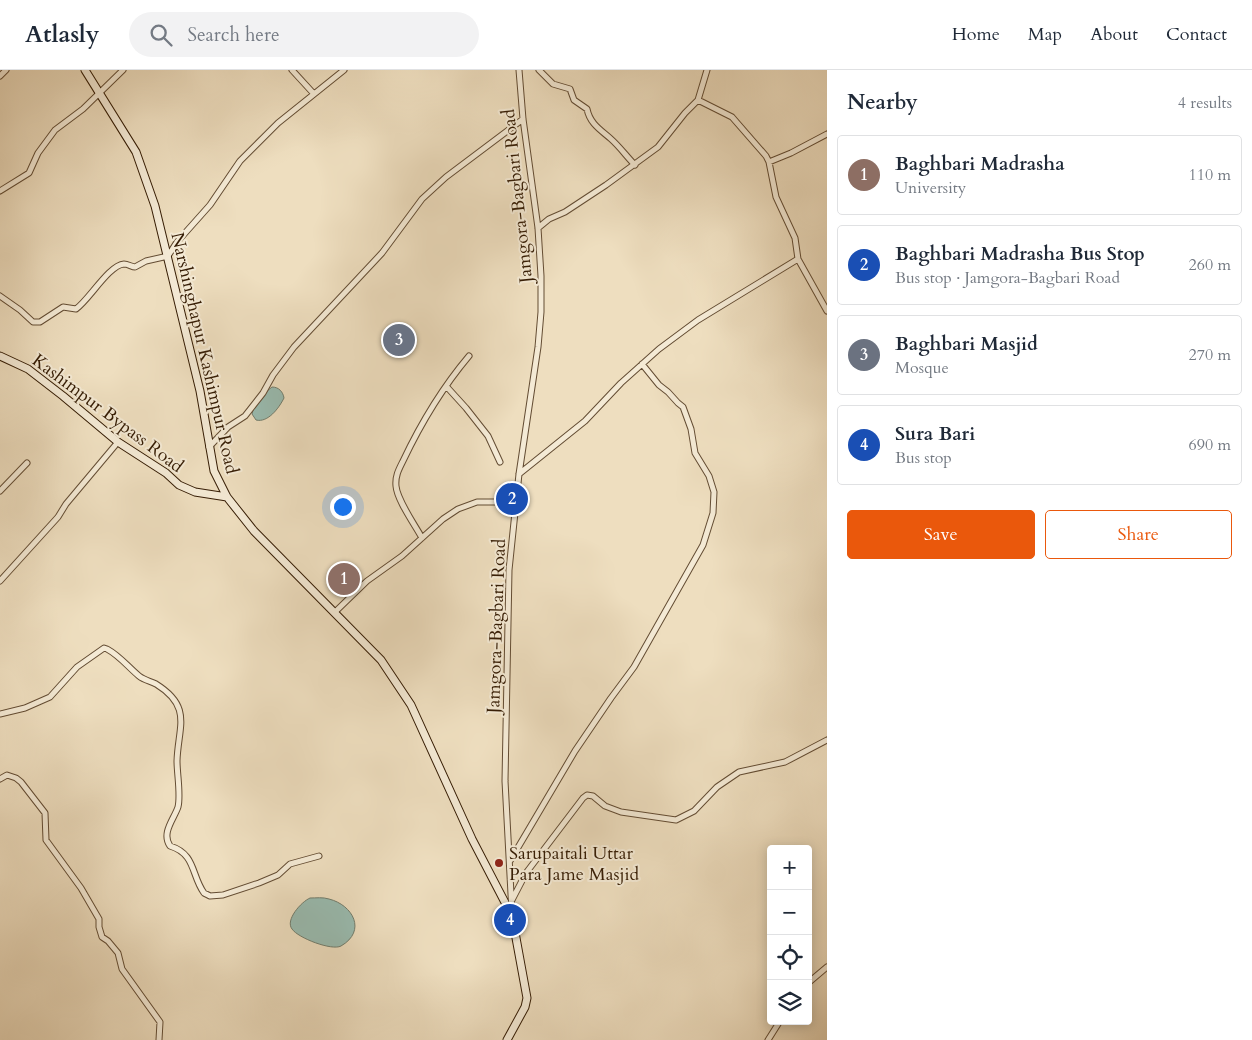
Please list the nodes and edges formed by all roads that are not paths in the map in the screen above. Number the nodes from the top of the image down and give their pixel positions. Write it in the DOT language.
graph roads {
  1 [pos="6,70"];
  2 [pos="85,70"];
  3 [pos="123,70"];
  4 [pos="292,70"];
  5 [pos="344,70"];
  6 [pos="539,70"];
  7 [pos="707,70"];
  8 [pos="518,71"];
  9 [pos="0,76"];
  10 [pos="99,93"];
  11 [pos="314,94"];
  12 [pos="698,100"];
  13 [pos="523,118"];
  14 [pos="827,134"];
  15 [pos="769,162"];
  16 [pos="635,165"];
  17 [pos="0,191"];
  18 [pos="538,228"];
  19 [pos="168,256"];
  20 [pos="798,259"];
  21 [pos="0,296"];
  22 [pos="827,311"];
  23 [pos="0,356"];
  24 [pos="469,356"];
  25 [pos="642,364"];
  26 [pos="446,386"];
  27 [pos="118,442"];
  28 [pos="209,447"];
  29 [pos="500,462"];
  30 [pos="27,464"];
  31 [pos="519,474"];
  32 [pos="0,491"];
  33 [pos="227,497"];
  34 [pos="516,502"];
  35 [pos="422,538"];
  36 [pos="0,581"];
  37 [pos="335,612"];
  38 [pos="0,714"];
  39 [pos="827,740"];
  40 [pos="0,779"];
  41 [pos="319,856"];
  42 [pos="510,862"];
  43 [pos="512,900"];
  44 [pos="512,916"];
  45 [pos="827,967"];
  46 [pos="812,980"];
  47 [pos="777,1025"];
  48 [pos="159,1040"];
  49 [pos="507,1040"];
  50 [pos="768,1040"];
  1 -- 9 [label="street"];
  2 -- 10 [label="main road, Narshinghapur Kashimpur Road"];
  3 -- 10 [label="street"];
  4 -- 11 [label="street"];
  5 -- 11 [label="street"];
  6 -- 16 [label="street"];
  7 -- 12 [label="street"];
  8 -- 13 [label="street, Jamgora-Bagbari Road"];
  10 -- 17 [label="street"];
  10 -- 19 [label="main road, Narshinghapur Kashimpur Road"];
  11 -- 19 [label="street"];
  12 -- 15 [label="street"];
  12 -- 16 [label="street"];
  13 -- 18 [label="street, Jamgora-Bagbari Road"];
  13 -- 28 [label="street"];
  14 -- 15 [label="street"];
  15 -- 20 [label="street"];
  16 -- 18 [label="street"];
  18 -- 31 [label="street, Jamgora-Bagbari Road"];
  19 -- 21 [label="street"];
  19 -- 28 [label="main road, Narshinghapur Kashimpur Road"];
  20 -- 22 [label="street"];
  20 -- 25 [label="street"];
  23 -- 27 [label="main road, Kashimpur Bypass Road"];
  24 -- 26 [label="street"];
  25 -- 31 [label="street"];
  25 -- 42 [label="street"];
  26 -- 29 [label="street"];
  26 -- 35 [label="street"];
  27 -- 33 [label="main road, Kashimpur Bypass Road"];
  27 -- 36 [label="street"];
  28 -- 33 [label="main road, Narshinghapur Kashimpur Road"];
  30 -- 32 [label="street"];
  31 -- 34 [label="street, Jamgora-Bagbari Road"];
  33 -- 37 [label="main road, Narshinghapur Kashimpur Road"];
  34 -- 35 [label="street"];
  34 -- 42 [label="street, Jamgora-Bagbari Road"];
  35 -- 37 [label="street"];
  37 -- 44 [label="main road, Narshinghapur Kashimpur Road"];
  38 -- 41 [label="street"];
  39 -- 43 [label="street"];
  40 -- 48 [label="street"];
  42 -- 43 [label="street, Jamgora-Bagbari Road"];
  43 -- 44 [label="street, Jamgora-Bagbari Road"];
  44 -- 49 [label="main road, Narshinghapur Kashimpur Road"];
  45 -- 46 [label="street"];
  47 -- 50 [label="street"];
}
